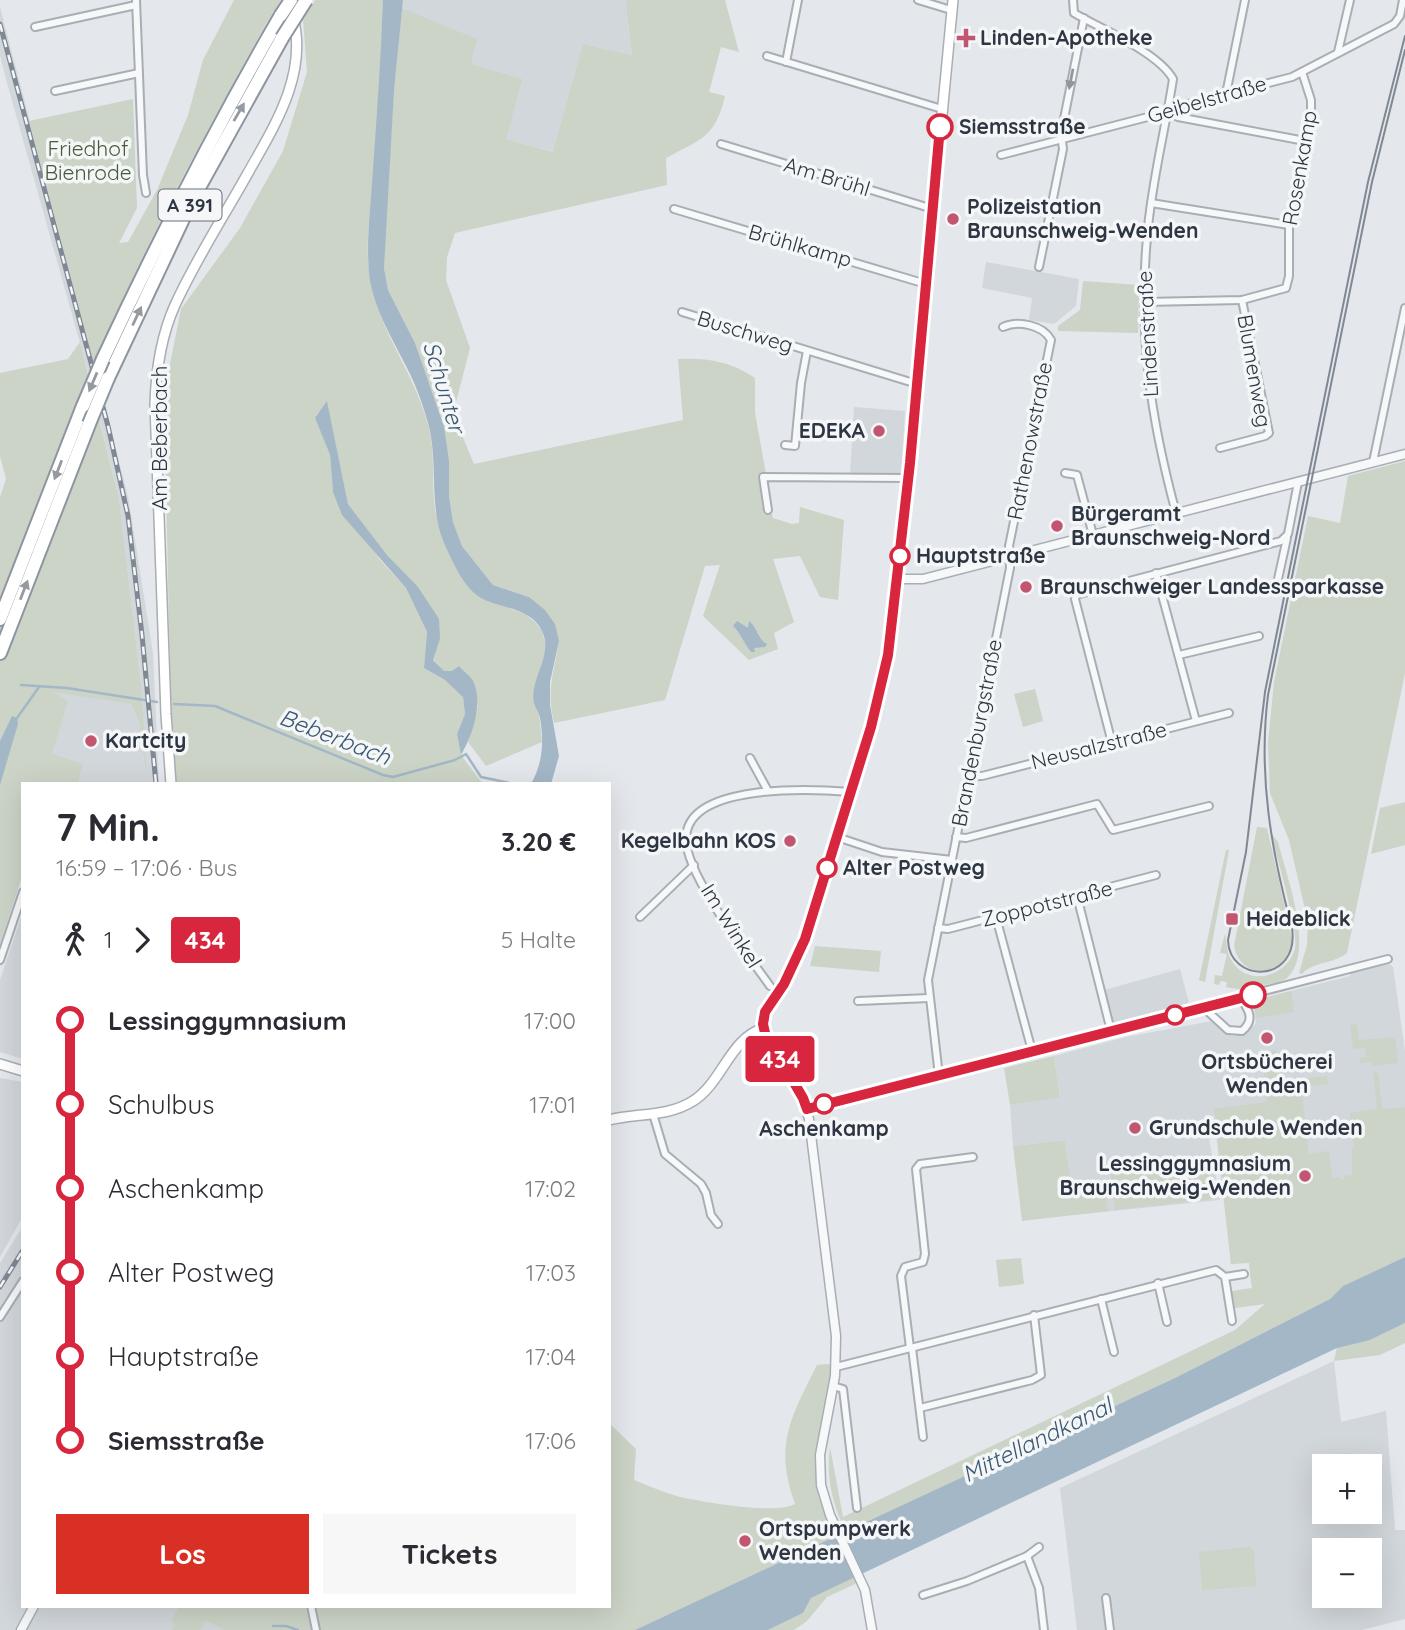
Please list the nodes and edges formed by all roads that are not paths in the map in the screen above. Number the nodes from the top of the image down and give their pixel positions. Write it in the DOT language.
graph roads {
  1 [pos="289,0"];
  2 [pos="306,0"];
  3 [pos="798,0"];
  4 [pos="918,0"];
  5 [pos="1073,0"];
  6 [pos="1245,0"];
  7 [pos="1350,0"];
  8 [pos="1403,0"];
  9 [pos="136,2"];
  10 [pos="952,5"];
  11 [pos="1084,19"];
  12 [pos="35,27"];
  13 [pos="1338,52"];
  14 [pos="767,56"];
  15 [pos="786,62"];
  16 [pos="1302,72"];
  17 [pos="139,73"];
  18 [pos="55,92"];
  19 [pos="1226,94"];
  20 [pos="942,109"];
  21 [pos="1167,112"];
  22 [pos="1063,140"];
  23 [pos="1305,141"];
  24 [pos="721,144"];
  25 [pos="1001,155"];
  26 [pos="146,193"];
  27 [pos="1151,203"];
  28 [pos="674,209"];
  29 [pos="933,209"];
  30 [pos="1289,225"];
  31 [pos="1039,267"];
  32 [pos="926,284"];
  33 [pos="1242,300"];
  34 [pos="1144,302"];
  35 [pos="1405,308"];
  36 [pos="682,312"];
  37 [pos="1003,327"];
  38 [pos="807,351"];
  39 [pos="916,384"];
  40 [pos="785,445"];
  41 [pos="1220,448"];
  42 [pos="1405,454"];
  43 [pos="1373,462"];
  44 [pos="1065,473"];
  45 [pos="908,478"];
  46 [pos="1298,481"];
  47 [pos="768,510"];
  48 [pos="1176,513"];
  49 [pos="1093,535"];
  50 [pos="1287,538"];
  51 [pos="1010,555"];
  52 [pos="1156,573"];
  53 [pos="898,579"];
  54 [pos="1278,579"];
  55 [pos="0,619"];
  56 [pos="1259,636"];
  57 [pos="0,653"];
  58 [pos="1179,655"];
  59 [pos="1229,713"];
  60 [pos="1196,721"];
  61 [pos="1112,743"];
  62 [pos="750,758"];
  63 [pos="969,776"];
  64 [pos="171,782"];
  65 [pos="768,791"];
  66 [pos="851,792"];
  67 [pos="1209,806"];
  68 [pos="837,837"];
  69 [pos="956,837"];
  70 [pos="952,860"];
  71 [pos="694,865"];
  72 [pos="1156,875"];
  73 [pos="1077,896"];
  74 [pos="21,898"];
  75 [pos="640,917"];
  76 [pos="996,917"];
  77 [pos="938,928"];
  78 [pos="0,960"];
  79 [pos="1388,960"];
  80 [pos="770,986"];
  81 [pos="929,998"];
  82 [pos="1241,999"];
  83 [pos="859,1001"];
  84 [pos="1204,1008"];
  85 [pos="764,1028"];
  86 [pos="1111,1031"];
  87 [pos="1032,1051"];
  88 [pos="0,1064"];
  89 [pos="21,1070"];
  90 [pos="939,1076"];
  91 [pos="807,1109"];
  92 [pos="653,1114"];
  93 [pos="611,1120"];
  94 [pos="973,1157"];
  95 [pos="718,1224"];
  96 [pos="1244,1274"];
  97 [pos="1226,1277"];
  98 [pos="1158,1283"];
  99 [pos="21,1284"];
  100 [pos="1101,1299"];
  101 [pos="1034,1315"];
  102 [pos="0,1317"];
  103 [pos="1232,1321"];
  104 [pos="1167,1322"];
  105 [pos="911,1348"];
  106 [pos="1114,1352"];
  107 [pos="836,1367"];
  108 [pos="833,1386"];
  109 [pos="920,1408"];
  110 [pos="923,1437"];
  111 [pos="857,1508"];
  112 [pos="1039,1547"];
  113 [pos="1027,1556"];
  114 [pos="923,1595"];
  115 [pos="1106,1598"];
  116 [pos="33,1608"];
  117 [pos="311,1608"];
  118 [pos="21,1630"];
  119 [pos="316,1630"];
  120 [pos="872,1630"];
  121 [pos="1044,1630"];
  122 [pos="1110,1630"];
  1 -- 55 [label="highway, A 391, one-way, bridge"];
  1 -- 64 [label="main road, Am Beberbach"];
  57 -- 2 [label="highway, A 391, one-way, bridge"];
  3 -- 15 [label="street"];
  4 -- 10 [label="street"];
  5 -- 11 [label="street"];
  6 -- 19 [label="street"];
  7 -- 13 [label="street"];
  8 -- 13 [label="street, Geibelstraße"];
  9 -- 12 [label="street"];
  9 -- 17 [label="street"];
  10 -- 20 [label="main road"];
  11 -- 21 [label="street, Lindenstraße"];
  11 -- 22 [label="street, one-way"];
  13 -- 16 [label="street, Geibelstraße"];
  14 -- 15 [label="street"];
  15 -- 20 [label="street"];
  16 -- 19 [label="street, Geibelstraße"];
  16 -- 23 [label="street, Rosenkamp"];
  17 -- 18 [label="street"];
  17 -- 26 [label="street"];
  19 -- 21 [label="street, Geibelstraße"];
  20 -- 29 [label="main road"];
  21 -- 22 [label="street, Geibelstraße"];
  21 -- 23 [label="street"];
  21 -- 27 [label="street, Lindenstraße"];
  22 -- 25 [label="street, Geibelstraße"];
  22 -- 31 [label="street"];
  23 -- 30 [label="street, Rosenkamp"];
  24 -- 29 [label="street, Am Brühl"];
  27 -- 30 [label="street"];
  27 -- 34 [label="street, Lindenstraße"];
  28 -- 32 [label="street, Brühlkamp"];
  29 -- 32 [label="main road"];
  30 -- 33 [label="street, Rosenkamp"];
  32 -- 39 [label="main road"];
  33 -- 34 [label="street, Rosenkamp"];
  33 -- 41 [label="street, Blumenweg"];
  34 -- 48 [label="street, Lindenstraße"];
  35 -- 43 [label="street"];
  36 -- 38 [label="street, Buschweg"];
  37 -- 51 [label="street, Rathenowstraße"];
  38 -- 39 [label="street, Buschweg"];
  38 -- 40 [label="street, Buschweg"];
  39 -- 45 [label="main road"];
  42 -- 43 [label="street"];
  43 -- 46 [label="street"];
  44 -- 49 [label="street"];
  45 -- 47 [label="street"];
  45 -- 53 [label="main road"];
  46 -- 48 [label="street"];
  46 -- 50 [label="street"];
  48 -- 49 [label="street"];
  49 -- 51 [label="street"];
  50 -- 52 [label="street"];
  50 -- 54 [label="street"];
  51 -- 53 [label="street"];
  51 -- 63 [label="street, Brandenburgstraße"];
  52 -- 58 [label="street"];
  52 -- 61 [label="street"];
  53 -- 66 [label="main road"];
  56 -- 58 [label="street"];
  58 -- 60 [label="street"];
  59 -- 60 [label="street, Neusalzstraße"];
  60 -- 61 [label="street, Neusalzstraße"];
  61 -- 63 [label="street, Neusalzstraße"];
  62 -- 65 [label="street"];
  63 -- 69 [label="street, Brandenburgstraße"];
  65 -- 66 [label="street, Im Winkel"];
  65 -- 71 [label="street, Im Winkel"];
  66 -- 68 [label="main road"];
  67 -- 69 [label="street"];
  68 -- 70 [label="street"];
  68 -- 85 [label="main road"];
  69 -- 70 [label="street, Brandenburgstraße"];
  70 -- 77 [label="street, Brandenburgstraße"];
  71 -- 75 [label="street, Im Winkel"];
  71 -- 80 [label="street, Im Winkel"];
  72 -- 73 [label="street, Zoppotstraße"];
  73 -- 76 [label="street, Zoppotstraße"];
  73 -- 86 [label="street"];
  74 -- 78 [label="street"];
  76 -- 77 [label="street, Zoppotstraße"];
  76 -- 87 [label="street"];
  77 -- 81 [label="street, Brandenburgstraße"];
  79 -- 82 [label="street"];
  81 -- 83 [label="street"];
  81 -- 90 [label="street, Brandenburgstraße"];
  82 -- 84 [label="street"];
  82 -- 84 [label="street"];
  84 -- 86 [label="street"];
  85 -- 91 [label="street"];
  85 -- 92 [label="main road"];
  86 -- 87 [label="street"];
  87 -- 90 [label="street"];
  88 -- 89 [label="main road"];
  90 -- 91 [label="street"];
  91 -- 107 [label="street"];
  92 -- 93 [label="main road"];
  92 -- 95 [label="street"];
  94 -- 105 [label="street"];
  96 -- 97 [label="street"];
  97 -- 98 [label="street"];
  97 -- 103 [label="street"];
  98 -- 100 [label="street"];
  98 -- 104 [label="street"];
  99 -- 102 [label="street"];
  100 -- 101 [label="street"];
  100 -- 106 [label="street"];
  101 -- 105 [label="street"];
  101 -- 109 [label="street"];
  105 -- 107 [label="street"];
  105 -- 109 [label="street"];
  107 -- 108 [label="street"];
  108 -- 111 [label="street"];
  108 -- 120 [label="street"];
  109 -- 110 [label="street"];
  112 -- 113 [label="street"];
  113 -- 114 [label="street"];
  113 -- 121 [label="street"];
  115 -- 122 [label="street"];
  116 -- 118 [label="street"];
  117 -- 119 [label="street"];
}
